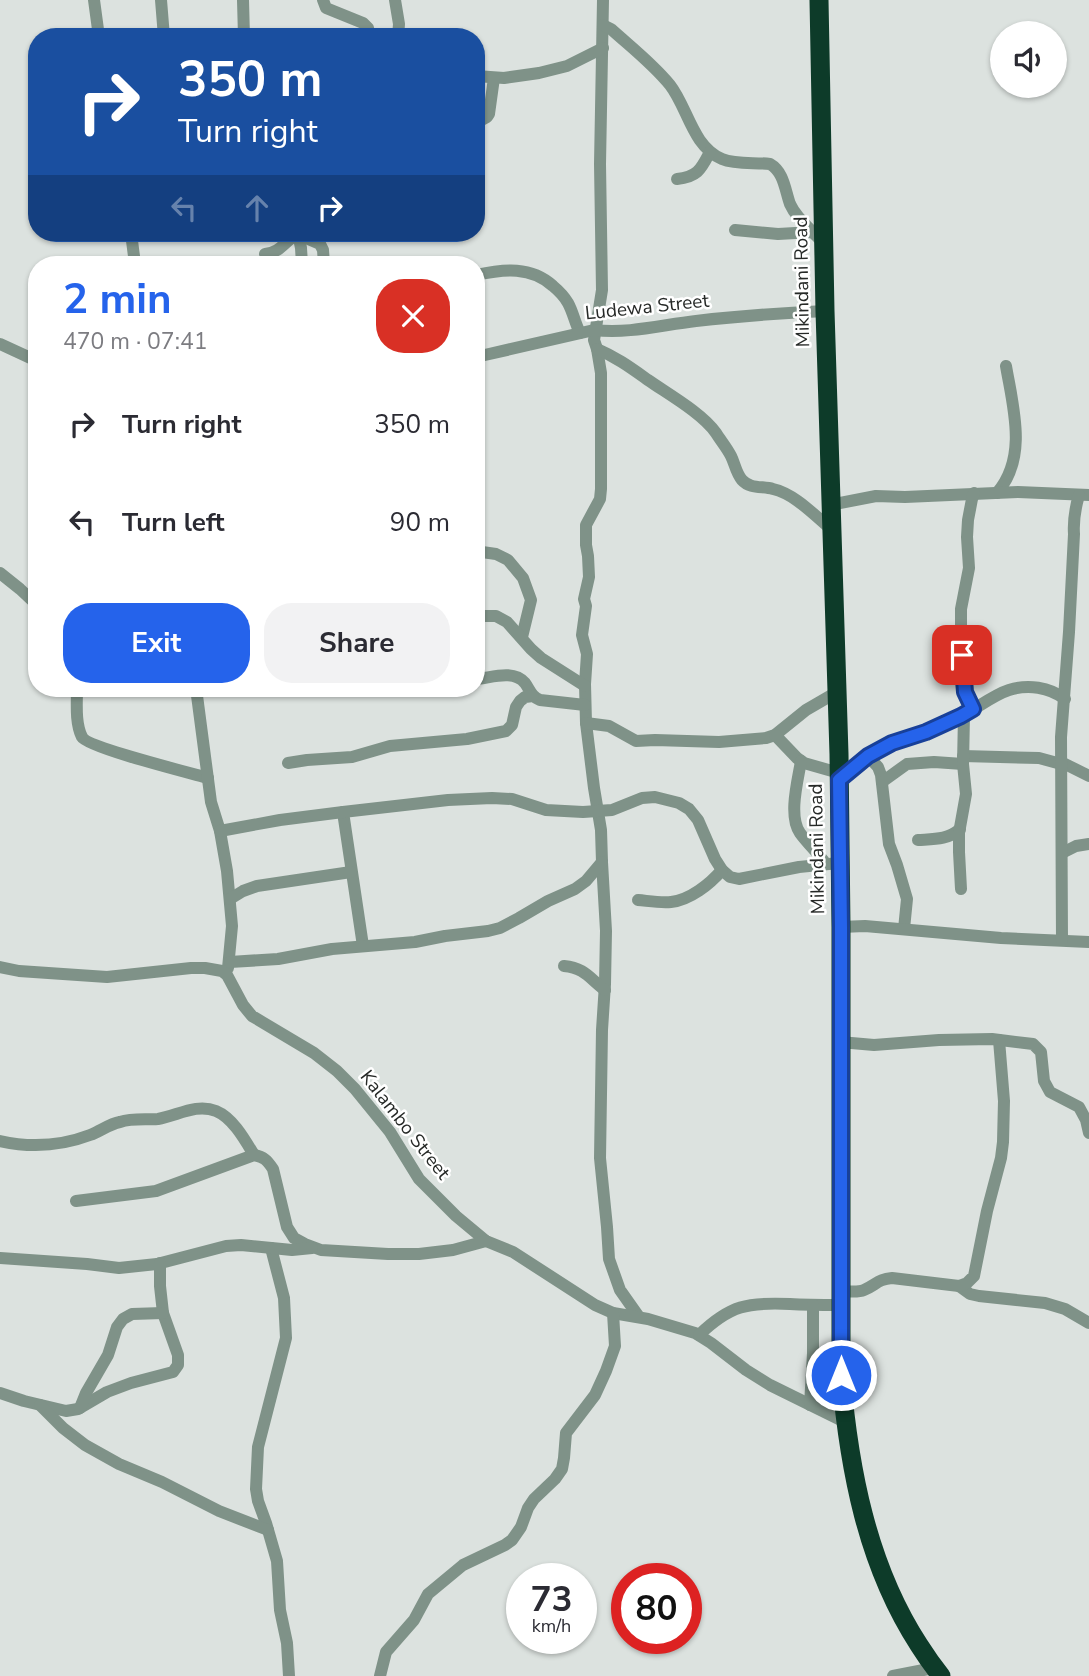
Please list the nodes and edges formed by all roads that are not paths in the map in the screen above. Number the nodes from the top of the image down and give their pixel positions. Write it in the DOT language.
graph roads {
  1 [pos="94,0"];
  2 [pos="161,0"];
  3 [pos="243,0"];
  4 [pos="323,0"];
  5 [pos="395,0"];
  6 [pos="603,0"];
  7 [pos="819,0"];
  8 [pos="603,25"];
  9 [pos="98,28"];
  10 [pos="163,28"];
  11 [pos="244,28"];
  12 [pos="368,28"];
  13 [pos="399,28"];
  14 [pos="603,48"];
  15 [pos="485,77"];
  16 [pos="494,78"];
  17 [pos="485,118"];
  18 [pos="710,152"];
  19 [pos="677,179"];
  20 [pos="735,230"];
  21 [pos="819,238"];
  22 [pos="286,242"];
  23 [pos="265,254"];
  24 [pos="485,273"];
  25 [pos="825,311"];
  26 [pos="594,330"];
  27 [pos="580,333"];
  28 [pos="0,344"];
  29 [pos="597,349"];
  30 [pos="485,355"];
  31 [pos="28,356"];
  32 [pos="1006,366"];
  33 [pos="975,493"];
  34 [pos="997,493"];
  35 [pos="1084,495"];
  36 [pos="830,505"];
  37 [pos="831,529"];
  38 [pos="485,552"];
  39 [pos="0,573"];
  40 [pos="28,597"];
  41 [pos="485,616"];
  42 [pos="522,637"];
  43 [pos="485,678"];
  44 [pos="585,687"];
  45 [pos="837,692"];
  46 [pos="533,696"];
  47 [pos="77,697"];
  48 [pos="197,697"];
  49 [pos="1065,699"];
  50 [pos="585,705"];
  51 [pos="969,712"];
  52 [pos="586,723"];
  53 [pos="775,735"];
  54 [pos="868,756"];
  55 [pos="963,760"];
  56 [pos="801,761"];
  57 [pos="288,763"];
  58 [pos="1061,763"];
  59 [pos="1089,776"];
  60 [pos="839,777"];
  61 [pos="208,778"];
  62 [pos="882,782"];
  63 [pos="598,811"];
  64 [pos="343,812"];
  65 [pos="960,829"];
  66 [pos="220,831"];
  67 [pos="918,840"];
  68 [pos="1089,844"];
  69 [pos="1062,853"];
  70 [pos="602,862"];
  71 [pos="833,863"];
  72 [pos="722,870"];
  73 [pos="351,872"];
  74 [pos="961,888"];
  75 [pos="230,899"];
  76 [pos="638,900"];
  77 [pos="841,927"];
  78 [pos="904,929"];
  79 [pos="1062,940"];
  80 [pos="1089,942"];
  81 [pos="363,946"];
  82 [pos="0,967"];
  83 [pos="564,967"];
  84 [pos="228,968"];
  85 [pos="605,990"];
  86 [pos="999,1040"];
  87 [pos="840,1042"];
  88 [pos="1089,1133"];
  89 [pos="0,1141"];
  90 [pos="254,1156"];
  91 [pos="76,1201"];
  92 [pos="486,1241"];
  93 [pos="271,1248"];
  94 [pos="316,1248"];
  95 [pos="0,1258"];
  96 [pos="160,1263"];
  97 [pos="959,1286"];
  98 [pos="840,1298"];
  99 [pos="813,1305"];
  100 [pos="163,1313"];
  101 [pos="613,1313"];
  102 [pos="639,1317"];
  103 [pos="1089,1323"];
  104 [pos="699,1335"];
  105 [pos="0,1393"];
  106 [pos="40,1405"];
  107 [pos="810,1405"];
  108 [pos="80,1408"];
  109 [pos="845,1422"];
  110 [pos="268,1530"];
  111 [pos="937,1672"];
  112 [pos="289,1676"];
  113 [pos="380,1676"];
  114 [pos="893,1676"];
  1 -- 9 [label="street"];
  2 -- 10 [label="street"];
  3 -- 11 [label="street"];
  4 -- 12 [label="street"];
  5 -- 13 [label="street"];
  6 -- 8 [label="street"];
  7 -- 21 [label="highway, Mikindani Road"];
  8 -- 14 [label="street"];
  8 -- 18 [label="street"];
  14 -- 16 [label="street"];
  14 -- 26 [label="street"];
  15 -- 16 [label="street"];
  16 -- 17 [label="street"];
  18 -- 19 [label="street"];
  18 -- 21 [label="street"];
  20 -- 21 [label="street"];
  21 -- 25 [label="highway, Mikindani Road"];
  22 -- 23 [label="street"];
  24 -- 27 [label="street"];
  25 -- 26 [label="street, Ludewa Street"];
  25 -- 36 [label="highway, Mikindani Road"];
  26 -- 27 [label="street, Ludewa Street"];
  26 -- 29 [label="street"];
  27 -- 30 [label="street, Ludewa Street"];
  28 -- 31 [label="street"];
  29 -- 37 [label="street"];
  29 -- 44 [label="street"];
  32 -- 34 [label="street"];
  33 -- 34 [label="street"];
  33 -- 36 [label="street"];
  33 -- 51 [label="street"];
  34 -- 35 [label="street"];
  35 -- 49 [label="street"];
  36 -- 37 [label="highway, Mikindani Road"];
  37 -- 45 [label="highway, Mikindani Road"];
  38 -- 42 [label="street"];
  39 -- 40 [label="street"];
  41 -- 42 [label="street"];
  42 -- 44 [label="street"];
  43 -- 46 [label="street"];
  44 -- 50 [label="street"];
  45 -- 53 [label="street"];
  45 -- 60 [label="highway, Mikindani Road"];
  46 -- 50 [label="street"];
  46 -- 57 [label="street"];
  47 -- 61 [label="street"];
  48 -- 61 [label="street"];
  49 -- 51 [label="street"];
  49 -- 58 [label="street"];
  50 -- 52 [label="street"];
  51 -- 54 [label="street"];
  51 -- 55 [label="street"];
  52 -- 53 [label="street"];
  52 -- 63 [label="street"];
  53 -- 56 [label="street"];
  54 -- 60 [label="street"];
  54 -- 62 [label="street"];
  55 -- 58 [label="street"];
  55 -- 62 [label="street"];
  55 -- 65 [label="street"];
  56 -- 60 [label="street"];
  56 -- 71 [label="street"];
  58 -- 59 [label="street"];
  58 -- 69 [label="street"];
  60 -- 71 [label="highway, Mikindani Road"];
  61 -- 66 [label="street"];
  62 -- 78 [label="street"];
  63 -- 64 [label="street"];
  63 -- 70 [label="street"];
  63 -- 72 [label="street"];
  64 -- 66 [label="street"];
  64 -- 73 [label="street"];
  65 -- 67 [label="street"];
  65 -- 74 [label="street"];
  66 -- 75 [label="street"];
  68 -- 69 [label="street"];
  69 -- 79 [label="street"];
  70 -- 81 [label="street"];
  70 -- 85 [label="street"];
  71 -- 72 [label="street"];
  71 -- 77 [label="highway, Mikindani Road"];
  72 -- 76 [label="street"];
  73 -- 75 [label="street"];
  73 -- 81 [label="street"];
  75 -- 84 [label="street"];
  77 -- 78 [label="street"];
  77 -- 87 [label="highway, Mikindani Road"];
  78 -- 79 [label="street"];
  79 -- 80 [label="street"];
  81 -- 84 [label="street"];
  82 -- 84 [label="street"];
  83 -- 85 [label="street"];
  84 -- 92 [label="street, Kalambo Street"];
  85 -- 102 [label="street"];
  86 -- 87 [label="street"];
  86 -- 88 [label="street"];
  86 -- 97 [label="street"];
  87 -- 98 [label="highway, Mikindani Road"];
  89 -- 90 [label="street"];
  90 -- 91 [label="street"];
  90 -- 94 [label="street"];
  92 -- 94 [label="street"];
  92 -- 101 [label="street, Kalambo Street"];
  93 -- 94 [label="street"];
  93 -- 96 [label="street"];
  93 -- 110 [label="street"];
  95 -- 96 [label="street"];
  96 -- 100 [label="street"];
  97 -- 98 [label="street"];
  97 -- 103 [label="street"];
  98 -- 99 [label="street"];
  98 -- 109 [label="highway, Mikindani Road"];
  99 -- 104 [label="street"];
  99 -- 107 [label="street"];
  100 -- 108 [label="street"];
  100 -- 108 [label="street"];
  101 -- 102 [label="street, Kalambo Street"];
  101 -- 113 [label="street"];
  102 -- 104 [label="street, Kalambo Street"];
  104 -- 107 [label="street, Kalambo Street"];
  105 -- 106 [label="street"];
  106 -- 108 [label="street"];
  106 -- 110 [label="street"];
  107 -- 109 [label="street, Kalambo Street"];
  109 -- 111 [label="highway, Mikindani Road"];
  110 -- 112 [label="street"];
  111 -- 114 [label="street"];
}
